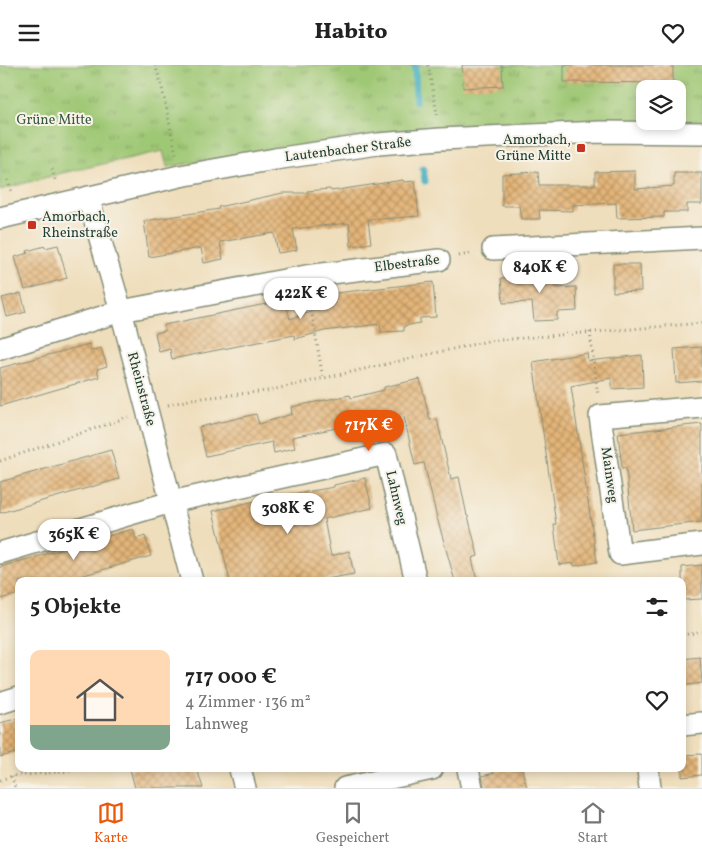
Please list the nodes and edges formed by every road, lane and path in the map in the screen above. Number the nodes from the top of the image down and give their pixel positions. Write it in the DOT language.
graph roads {
  1 [pos="155,65"];
  2 [pos="428,65"];
  3 [pos="702,133"];
  4 [pos="440,139"];
  5 [pos="174,143"];
  6 [pos="52,169"];
  7 [pos="8,180"];
  8 [pos="56,184"];
  9 [pos="12,195"];
  10 [pos="88,197"];
  11 [pos="0,218"];
  12 [pos="702,238"];
  13 [pos="493,249"];
  14 [pos="439,260"];
  15 [pos="306,275"];
  16 [pos="121,311"];
  17 [pos="702,323"];
  18 [pos="590,332"];
  19 [pos="0,349"];
  20 [pos="323,379"];
  21 [pos="702,407"];
  22 [pos="147,411"];
  23 [pos="600,416"];
  24 [pos="0,461"];
  25 [pos="171,502"];
  26 [pos="702,544"];
  27 [pos="0,553"];
  28 [pos="191,577"];
  29 [pos="415,577"];
  30 [pos="702,631"];
  31 [pos="686,634"];
  32 [pos="15,698"];
  33 [pos="0,703"];
  34 [pos="702,723"];
  35 [pos="686,725"];
  36 [pos="58,772"];
  37 [pos="241,772"];
  38 [pos="418,772"];
  39 [pos="469,772"];
  40 [pos="648,772"];
  41 [pos="12,776"];
  42 [pos="0,780"];
  43 [pos="15,788"];
  44 [pos="245,788"];
  45 [pos="345,788"];
  46 [pos="472,788"];
  47 [pos="650,788"];
  1 -- 5 [label="path"];
  2 -- 4 [label="path"];
  3 -- 4 [label="street, Lautenbacher Straße"];
  4 -- 10 [label="street, Lautenbacher Straße"];
  6 -- 8 [label="path"];
  7 -- 9 [label="path"];
  10 -- 11 [label="street, Lautenbacher Straße"];
  10 -- 16 [label="street, Rheinstraße"];
  12 -- 13 [label="street"];
  13 -- 14 [label="path, Elbestraße"];
  14 -- 15 [label="street, Elbestraße"];
  15 -- 16 [label="street, Elbestraße"];
  15 -- 20 [label="path"];
  16 -- 19 [label="street, Elbestraße"];
  16 -- 22 [label="street, Rheinstraße"];
  17 -- 18 [label="path"];
  18 -- 20 [label="path"];
  18 -- 23 [label="path"];
  20 -- 22 [label="path"];
  21 -- 23 [label="street"];
  22 -- 24 [label="path"];
  22 -- 25 [label="street, Rheinstraße"];
  23 -- 26 [label="street, Mainweg"];
  25 -- 27 [label="street"];
  25 -- 28 [label="street, Rheinstraße"];
  25 -- 29 [label="street, Lahnweg"];
  30 -- 31 [label="path"];
  32 -- 33 [label="street"];
  34 -- 35 [label="street"];
  36 -- 41 [label="path"];
  37 -- 44 [label="street"];
  38 -- 45 [label="street"];
  39 -- 46 [label="street"];
  40 -- 47 [label="street"];
  41 -- 42 [label="path"];
  41 -- 43 [label="path"];
}
